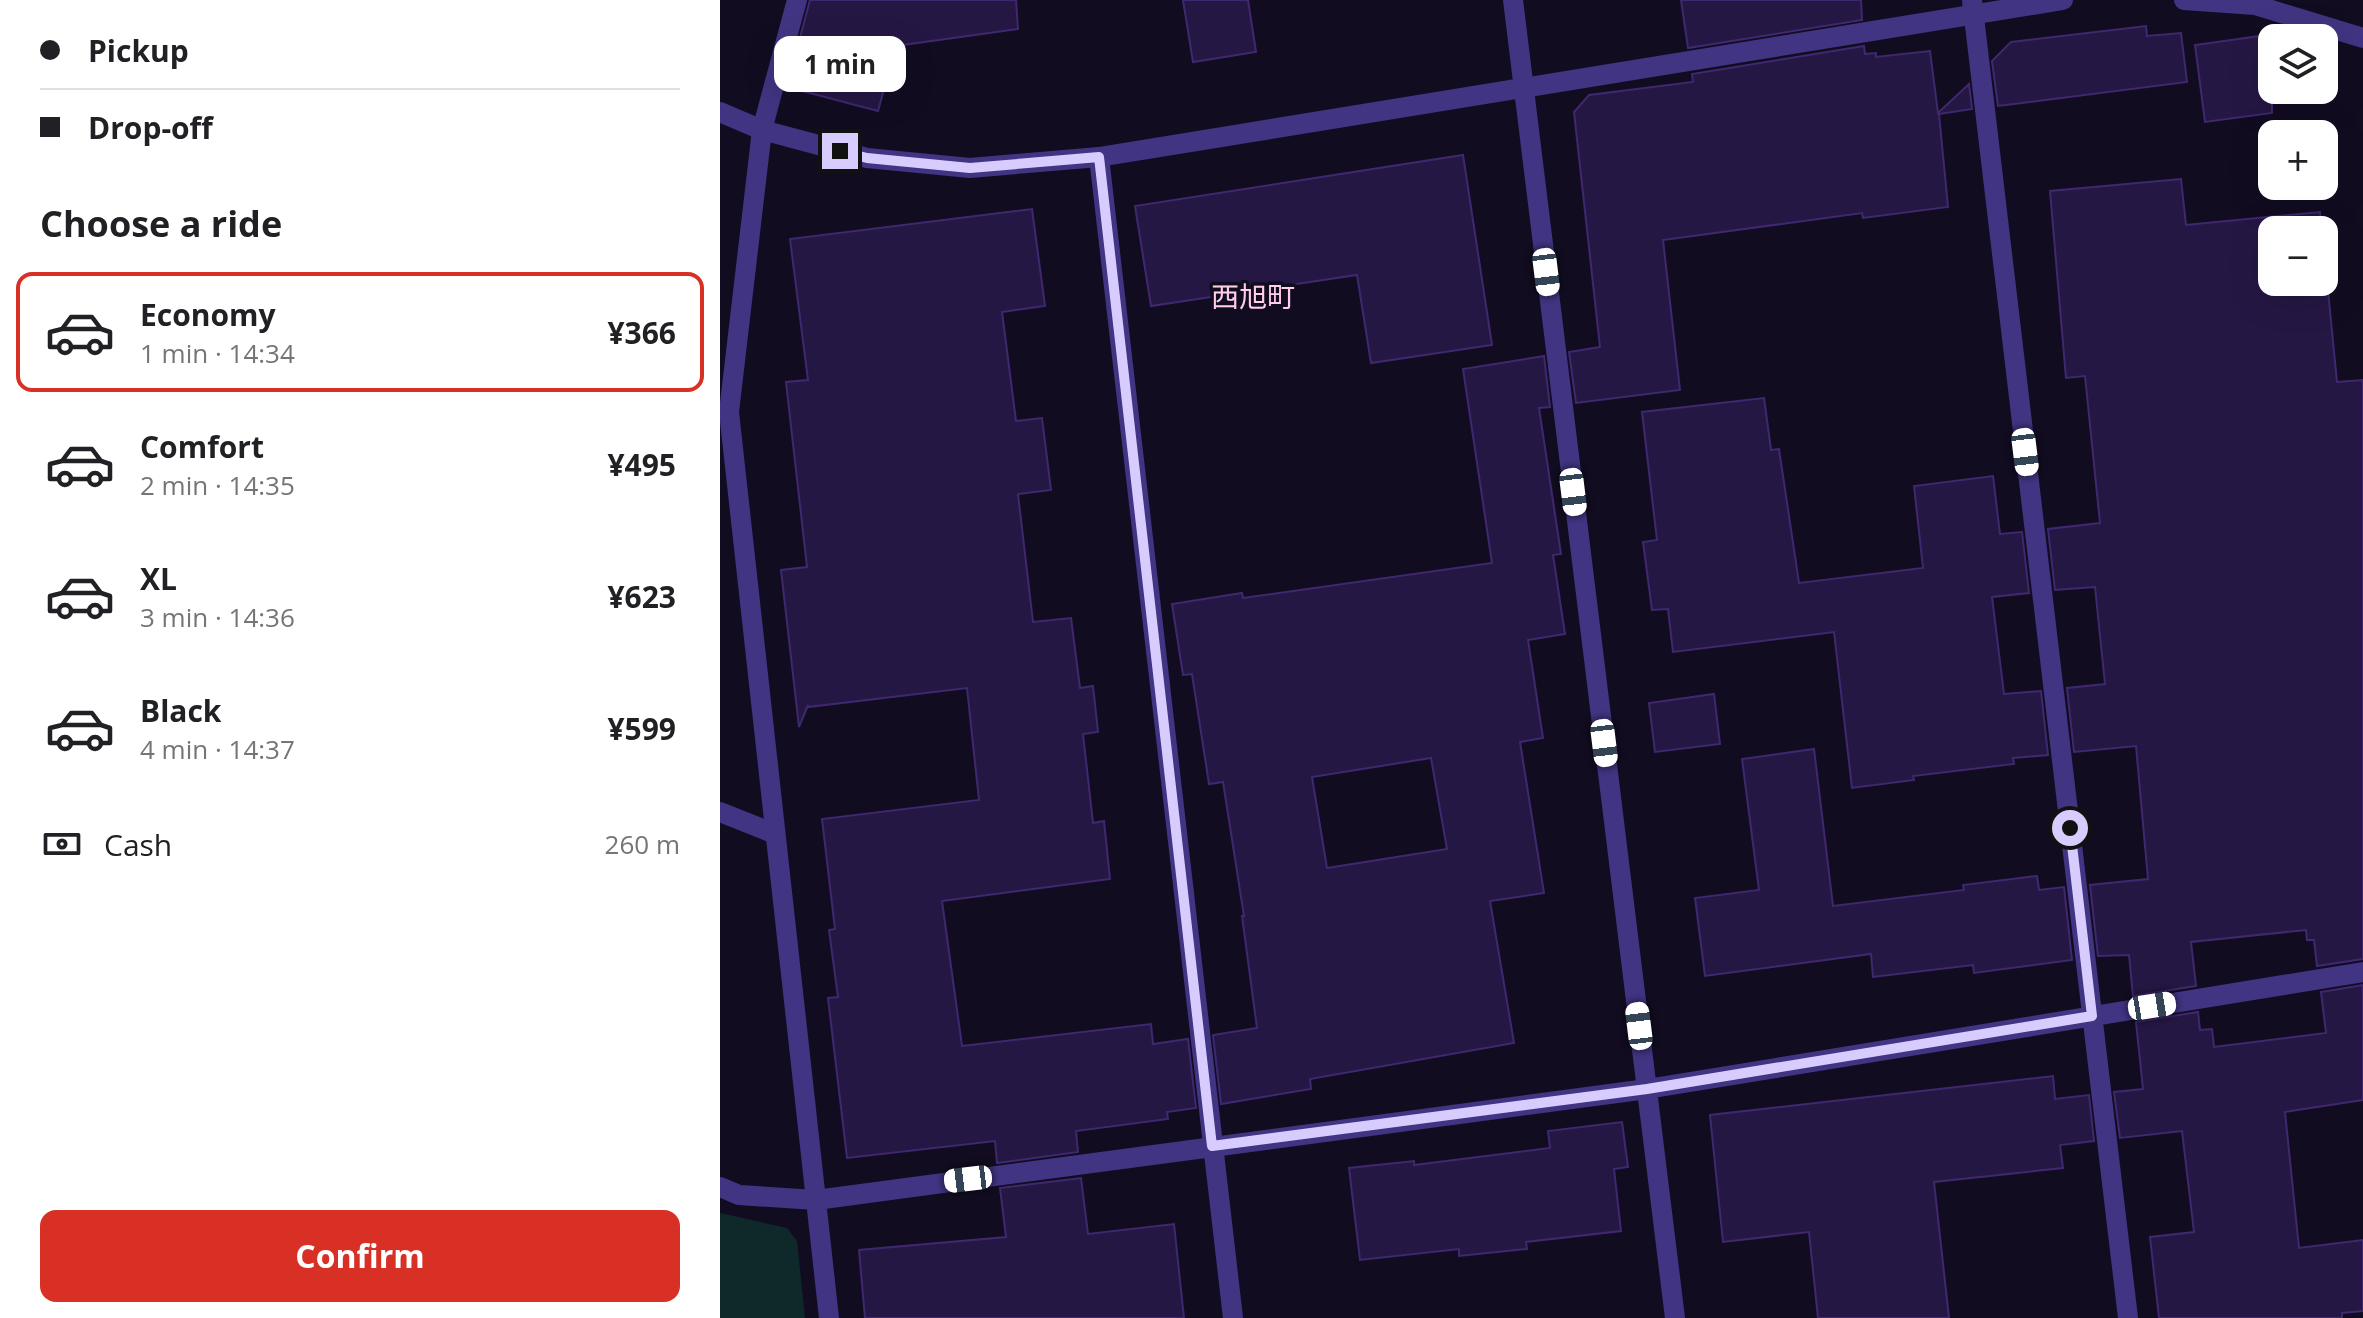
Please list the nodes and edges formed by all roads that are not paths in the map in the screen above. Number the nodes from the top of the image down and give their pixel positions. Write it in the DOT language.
graph roads {
  1 [pos="797,0"];
  2 [pos="1513,0"];
  3 [pos="2063,0"];
  4 [pos="2184,0"];
  5 [pos="1973,7"];
  6 [pos="2363,38"];
  7 [pos="1525,88"];
  8 [pos="720,112"];
  9 [pos="762,130"];
  10 [pos="1099,157"];
  11 [pos="720,812"];
  12 [pos="775,834"];
  13 [pos="2363,972"];
  14 [pos="2092,1016"];
  15 [pos="1647,1089"];
  16 [pos="1212,1146"];
  17 [pos="720,1187"];
  18 [pos="816,1200"];
  19 [pos="829,1318"];
  20 [pos="1233,1318"];
  21 [pos="1675,1318"];
  22 [pos="2128,1318"];
  1 -- 9 [label="street"];
  2 -- 7 [label="street"];
  3 -- 5 [label="street"];
  4 -- 6 [label="street"];
  5 -- 7 [label="street"];
  5 -- 14 [label="street"];
  7 -- 10 [label="street"];
  7 -- 15 [label="street"];
  8 -- 9 [label="street"];
  9 -- 10 [label="street"];
  9 -- 12 [label="street"];
  10 -- 16 [label="street"];
  11 -- 12 [label="street"];
  12 -- 18 [label="street"];
  13 -- 14 [label="street"];
  14 -- 15 [label="street"];
  14 -- 22 [label="street"];
  15 -- 16 [label="street"];
  15 -- 21 [label="street"];
  16 -- 18 [label="street"];
  16 -- 20 [label="street"];
  17 -- 18 [label="street"];
  18 -- 19 [label="street"];
}
